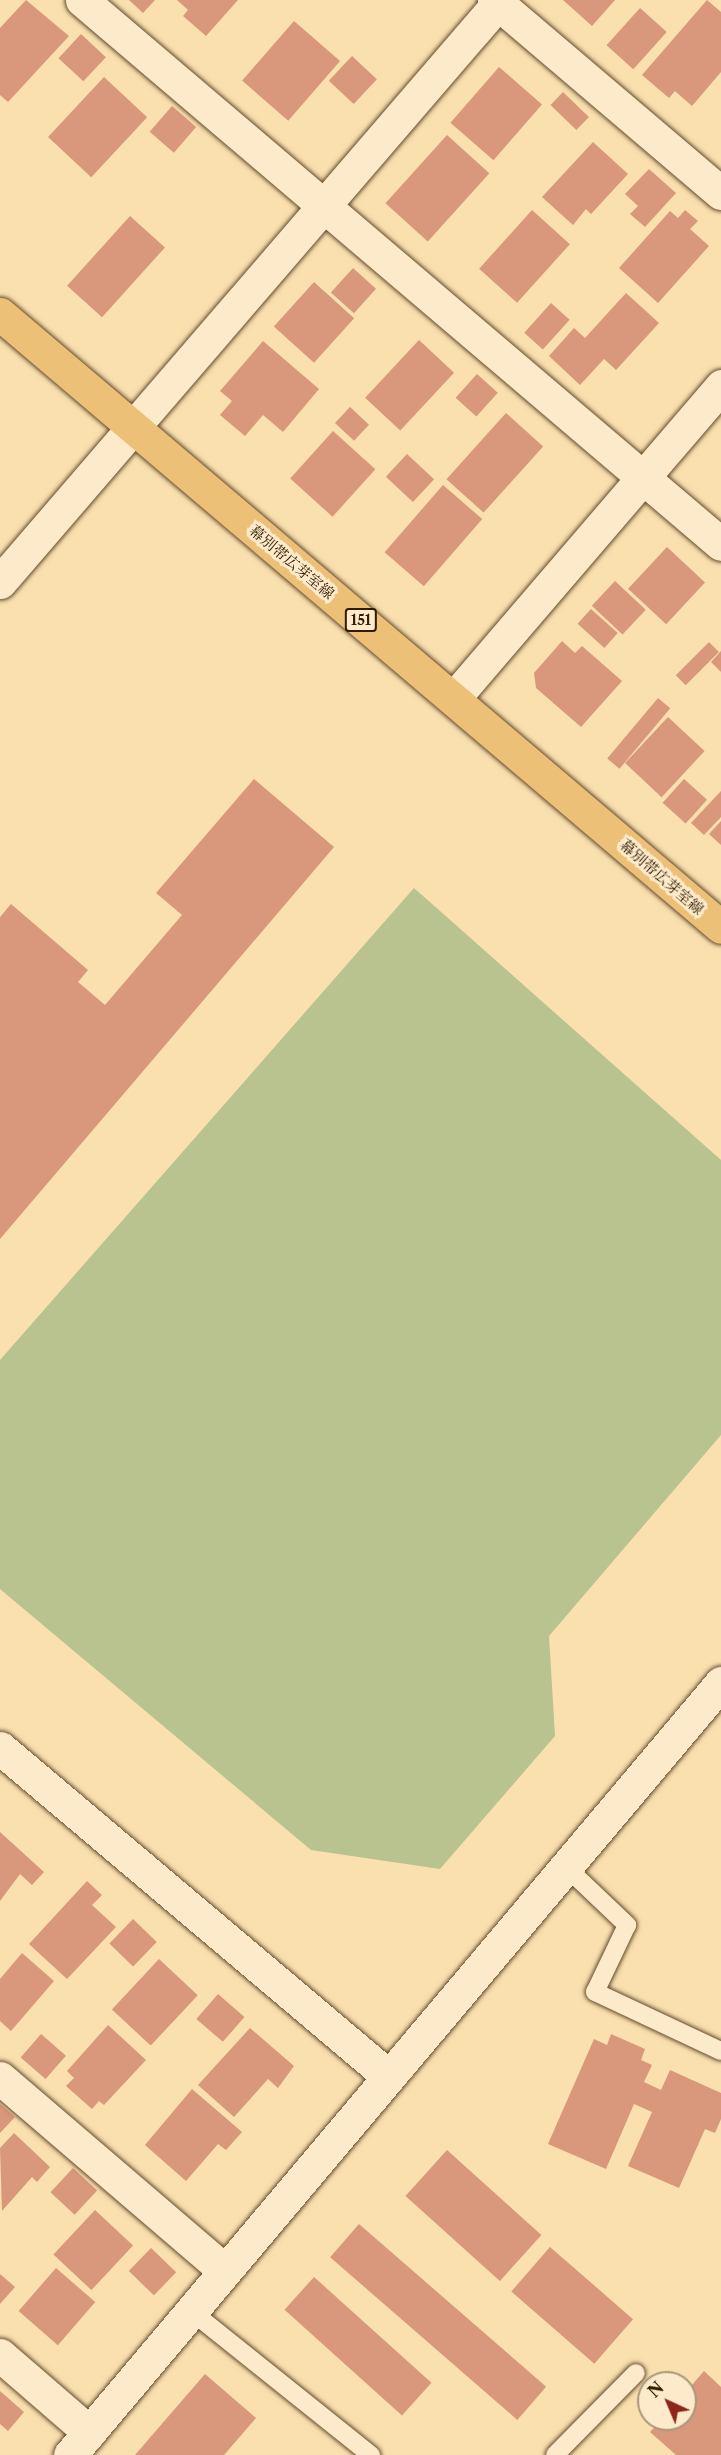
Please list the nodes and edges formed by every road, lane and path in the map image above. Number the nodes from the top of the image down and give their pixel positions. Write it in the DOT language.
graph roads {
  1 [pos="82,0"];
  2 [pos="497,1"];
  3 [pos="721,193"];
  4 [pos="326,206"];
  5 [pos="0,314"];
  6 [pos="721,386"];
  7 [pos="134,428"];
  8 [pos="643,478"];
  9 [pos="721,544"];
  10 [pos="0,582"];
  11 [pos="454,698"];
  12 [pos="721,927"];
  13 [pos="721,1683"];
  14 [pos="0,1748"];
  15 [pos="566,1866"];
  16 [pos="721,2051"];
  17 [pos="387,2075"];
  18 [pos="0,2078"];
  19 [pos="225,2271"];
  20 [pos="191,2311"];
  21 [pos="0,2355"];
  22 [pos="636,2373"];
  23 [pos="80,2443"];
  24 [pos="371,2455"];
  25 [pos="555,2455"];
  1 -- 4 [label="street"];
  2 -- 3 [label="street"];
  2 -- 4 [label="street"];
  4 -- 7 [label="street"];
  4 -- 8 [label="street"];
  5 -- 7 [label="main road, 幕別帯広芽室線 / 151"];
  6 -- 8 [label="street"];
  7 -- 10 [label="street"];
  7 -- 11 [label="main road, 幕別帯広芽室線 / 151"];
  8 -- 9 [label="street"];
  8 -- 11 [label="street"];
  11 -- 12 [label="main road, 幕別帯広芽室線 / 151"];
  13 -- 15 [label="street"];
  14 -- 17 [label="street"];
  15 -- 16 [label="lane"];
  15 -- 17 [label="street"];
  17 -- 19 [label="street"];
  18 -- 19 [label="street"];
  19 -- 20 [label="street"];
  20 -- 23 [label="street"];
  20 -- 24 [label="lane"];
  21 -- 23 [label="street"];
  22 -- 25 [label="lane"];
}
